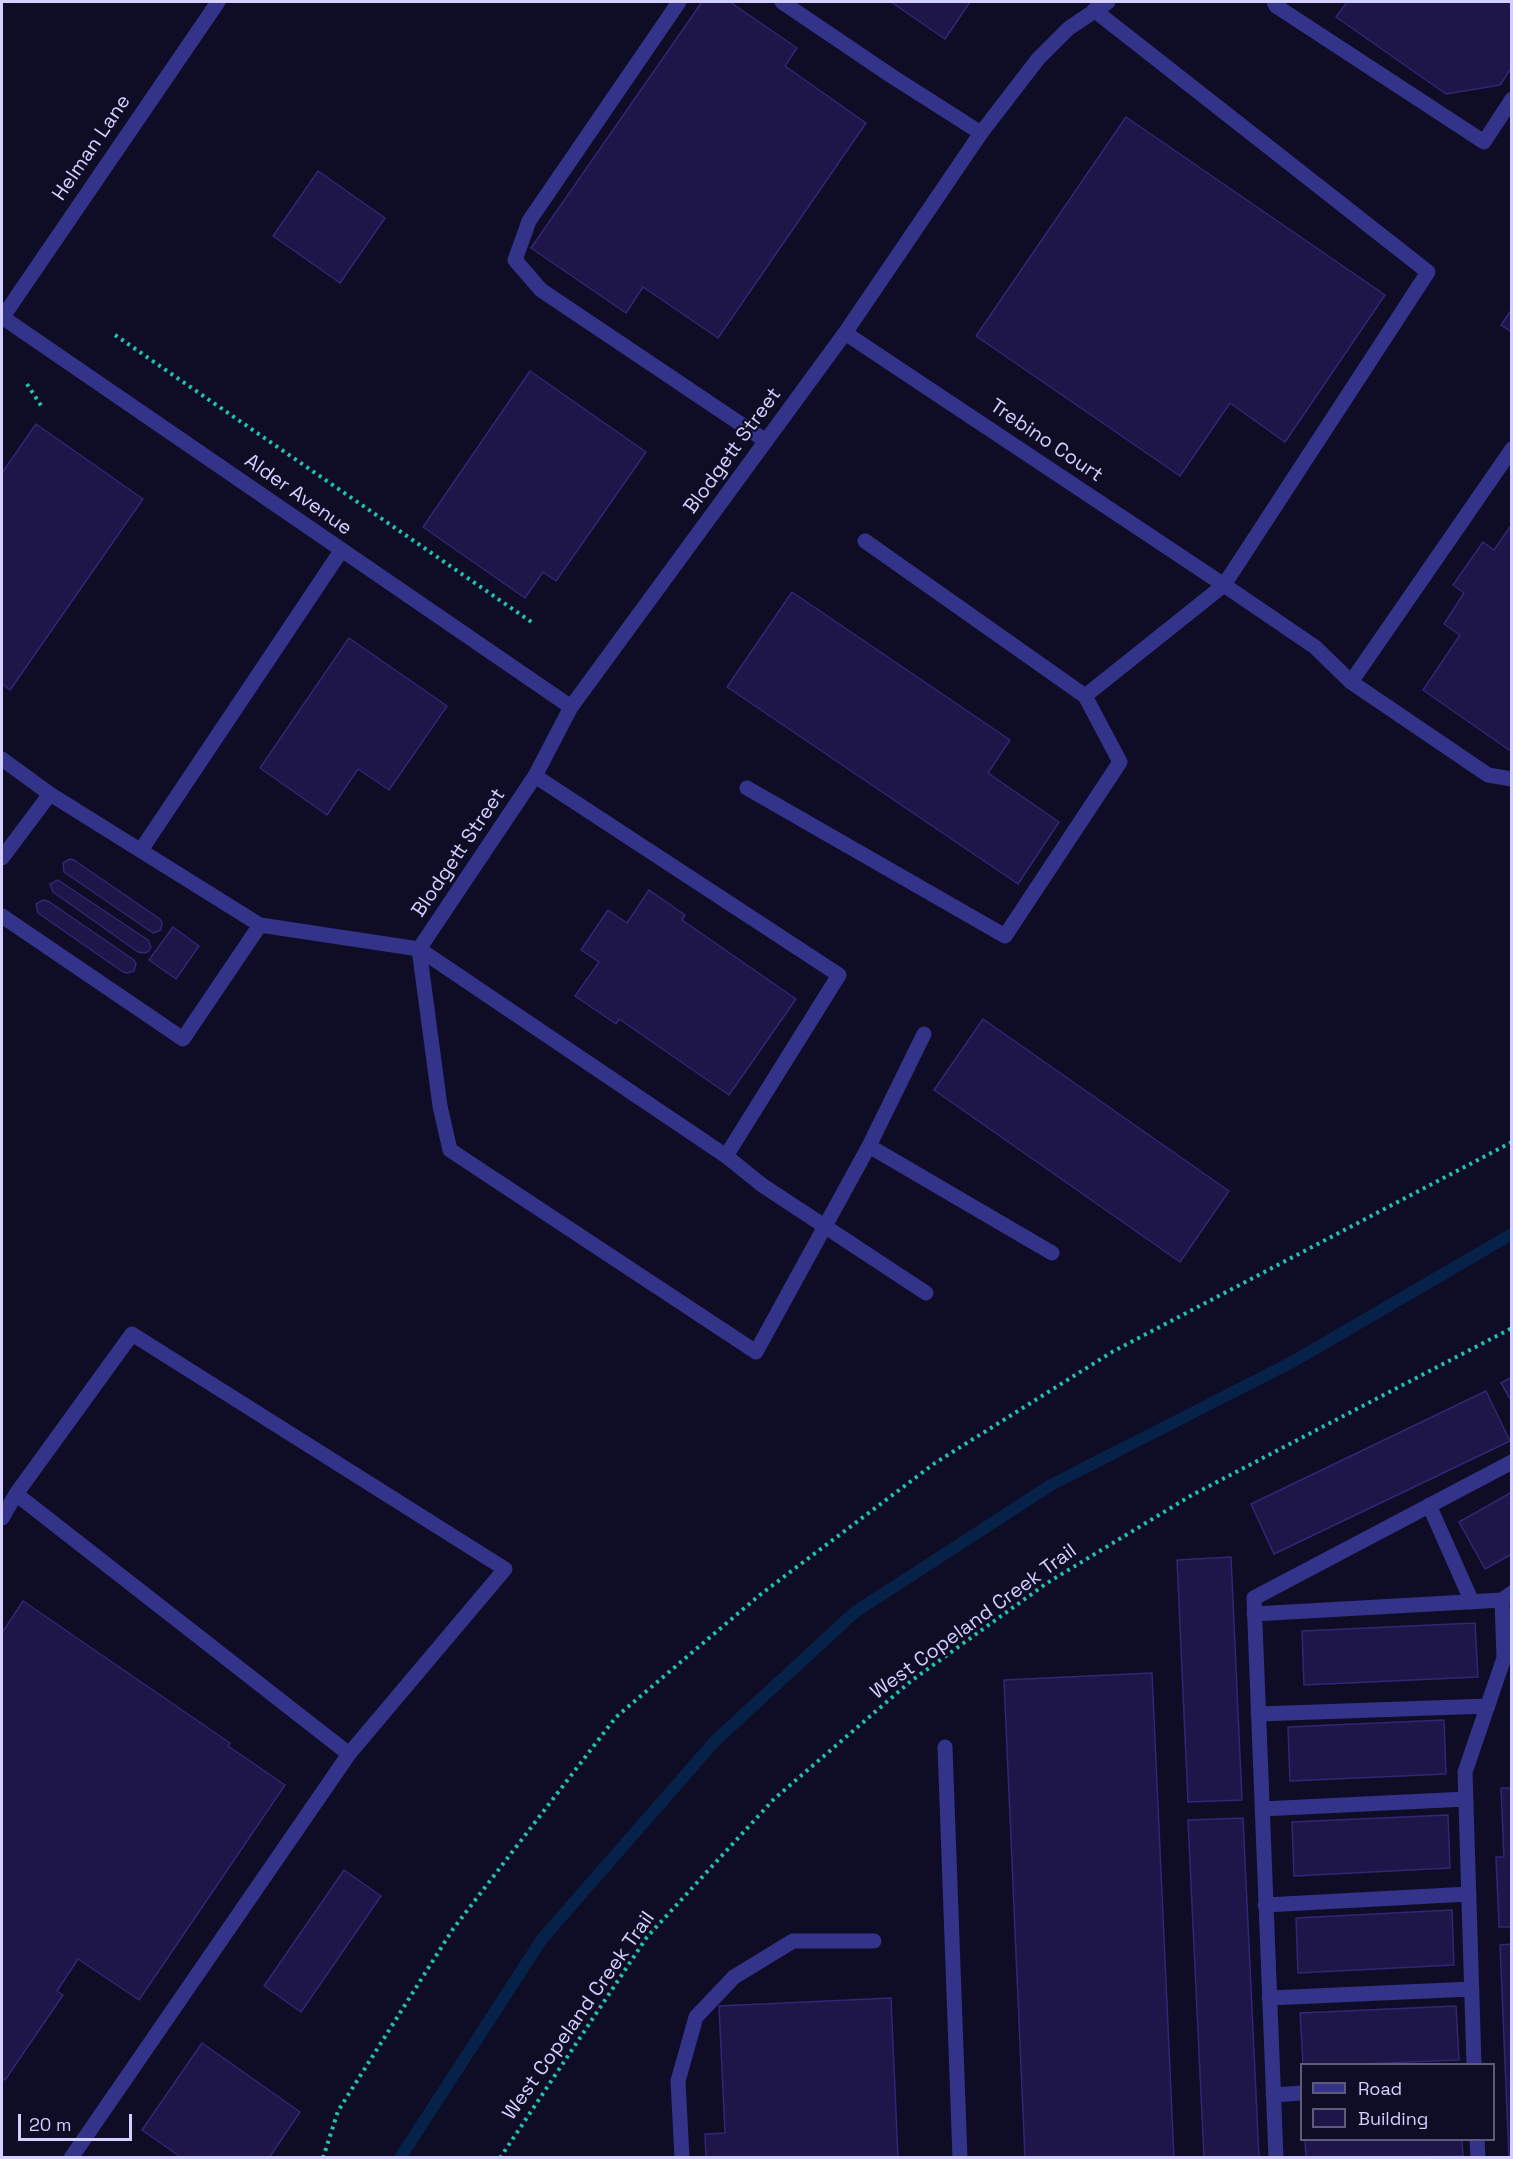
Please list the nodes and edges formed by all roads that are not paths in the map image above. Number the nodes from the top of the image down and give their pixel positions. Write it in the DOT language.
graph roads {
  1 [pos="218,2"];
  2 [pos="679,2"];
  3 [pos="782,2"];
  4 [pos="1108,2"];
  5 [pos="1274,2"];
  6 [pos="1094,10"];
  7 [pos="1512,99"];
  8 [pos="981,133"];
  9 [pos="2,317"];
  10 [pos="845,333"];
  11 [pos="766,441"];
  12 [pos="1512,449"];
  13 [pos="865,541"];
  14 [pos="341,550"];
  15 [pos="1224,585"];
  16 [pos="1351,682"];
  17 [pos="1085,696"];
  18 [pos="571,707"];
  19 [pos="2,759"];
  20 [pos="535,776"];
  21 [pos="1512,779"];
  22 [pos="747,788"];
  23 [pos="50,794"];
  24 [pos="141,850"];
  25 [pos="2,858"];
  26 [pos="2,916"];
  27 [pos="260,925"];
  28 [pos="419,949"];
  29 [pos="924,1034"];
  30 [pos="869,1146"];
  31 [pos="726,1156"];
  32 [pos="826,1226"];
  33 [pos="1052,1253"];
  34 [pos="926,1293"];
  35 [pos="1512,1462"];
  36 [pos="16,1494"];
  37 [pos="1429,1505"];
  38 [pos="2,1518"];
  39 [pos="1507,1597"];
  40 [pos="1472,1602"];
  41 [pos="1254,1614"];
  42 [pos="1488,1706"];
  43 [pos="1258,1714"];
  44 [pos="945,1747"];
  45 [pos="349,1754"];
  46 [pos="1466,1799"];
  47 [pos="1262,1809"];
  48 [pos="1469,1894"];
  49 [pos="1266,1905"];
  50 [pos="874,1941"];
  51 [pos="1472,1989"];
  52 [pos="1269,1998"];
  53 [pos="1474,2063"];
  54 [pos="1300,2093"];
  55 [pos="1273,2095"];
  56 [pos="1477,2141"];
  57 [pos="71,2157"];
  58 [pos="682,2157"];
  59 [pos="960,2157"];
  60 [pos="1276,2157"];
  61 [pos="1478,2157"];
  1 -- 9 [label="street, Helman Lane"];
  2 -- 11 [label="street"];
  3 -- 8 [label="street"];
  4 -- 6 [label="street, Blodgett Street"];
  5 -- 7 [label="street"];
  6 -- 8 [label="street, Blodgett Street"];
  6 -- 15 [label="street"];
  8 -- 10 [label="street, Blodgett Street"];
  9 -- 14 [label="street, Alder Avenue"];
  10 -- 11 [label="street, Blodgett Street"];
  10 -- 15 [label="street, Trebino Court"];
  11 -- 18 [label="street, Blodgett Street"];
  12 -- 16 [label="street"];
  13 -- 17 [label="street"];
  14 -- 18 [label="street, Alder Avenue"];
  14 -- 24 [label="street"];
  15 -- 16 [label="street, Trebino Court"];
  15 -- 17 [label="street"];
  16 -- 21 [label="street, Trebino Court"];
  17 -- 22 [label="street"];
  18 -- 20 [label="street, Blodgett Street"];
  19 -- 23 [label="street"];
  20 -- 28 [label="street, Blodgett Street"];
  20 -- 31 [label="street"];
  23 -- 24 [label="street"];
  23 -- 25 [label="street"];
  24 -- 27 [label="street"];
  26 -- 27 [label="street"];
  27 -- 28 [label="street"];
  28 -- 31 [label="street"];
  28 -- 32 [label="street"];
  29 -- 30 [label="street"];
  30 -- 32 [label="street"];
  30 -- 33 [label="street"];
  31 -- 32 [label="street"];
  32 -- 34 [label="street"];
  35 -- 37 [label="street"];
  36 -- 38 [label="street"];
  36 -- 45 [label="street"];
  36 -- 45 [label="street"];
  37 -- 40 [label="street"];
  37 -- 41 [label="street"];
  39 -- 40 [label="street"];
  39 -- 42 [label="street"];
  40 -- 41 [label="street"];
  41 -- 43 [label="street"];
  42 -- 43 [label="street"];
  42 -- 46 [label="street"];
  43 -- 47 [label="street"];
  44 -- 59 [label="street"];
  45 -- 57 [label="street"];
  46 -- 47 [label="street"];
  46 -- 48 [label="street"];
  47 -- 49 [label="street"];
  48 -- 49 [label="street"];
  48 -- 51 [label="street"];
  49 -- 52 [label="street"];
  50 -- 58 [label="street"];
  51 -- 52 [label="street"];
  51 -- 53 [label="street"];
  52 -- 55 [label="street"];
  54 -- 55 [label="street"];
  55 -- 60 [label="street"];
  56 -- 61 [label="street"];
}
